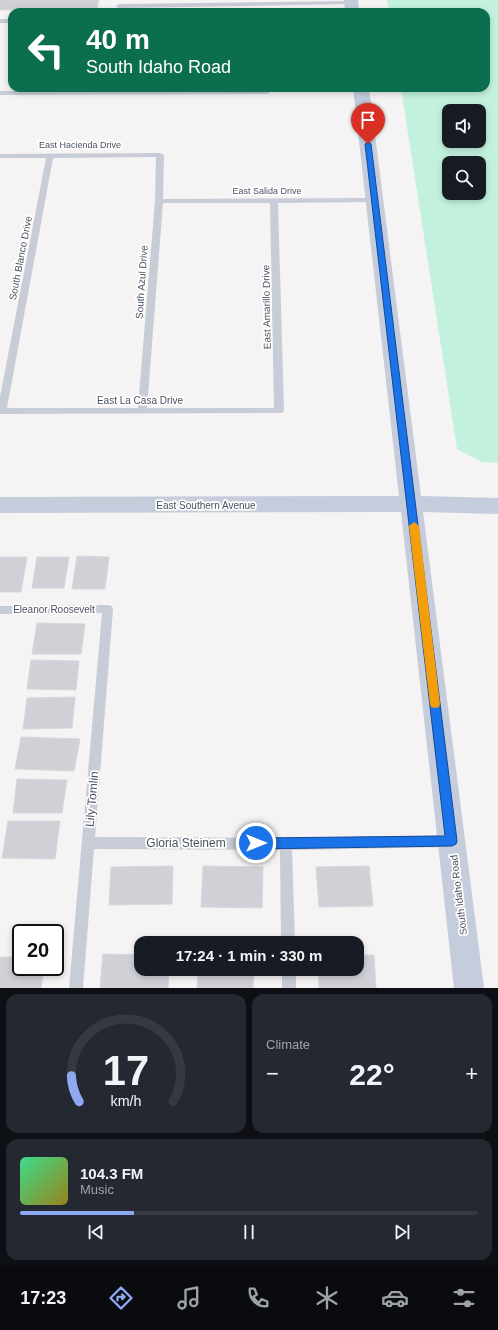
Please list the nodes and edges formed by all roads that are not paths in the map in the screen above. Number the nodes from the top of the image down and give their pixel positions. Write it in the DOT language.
graph roads {
  1 [pos="193,2"];
  2 [pos="274,2"];
  3 [pos="120,3"];
  4 [pos="352,5"];
  5 [pos="362,92"];
  6 [pos="160,155"];
  7 [pos="0,156"];
  8 [pos="50,156"];
  9 [pos="375,200"];
  10 [pos="159,201"];
  11 [pos="274,202"];
  12 [pos="279,411"];
  13 [pos="1,412"];
  14 [pos="142,412"];
  15 [pos="411,504"];
  16 [pos="0,505"];
  17 [pos="498,506"];
  18 [pos="108,609"];
  19 [pos="0,610"];
  20 [pos="452,841"];
  21 [pos="88,843"];
  22 [pos="286,844"];
  23 [pos="288,936"];
  24 [pos="289,976"];
  25 [pos="76,988"];
  26 [pos="289,988"];
  27 [pos="469,988"];
  1 -- 2 [label="lane"];
  1 -- 3 [label="lane"];
  2 -- 4 [label="lane"];
  5 -- 9 [label="main road, South Idaho Road"];
  6 -- 8 [label="lane, East Hacienda Drive"];
  6 -- 10 [label="lane, South Azul Drive"];
  7 -- 8 [label="lane, East Hacienda Drive"];
  8 -- 13 [label="lane, South Blanco Drive"];
  9 -- 11 [label="lane, East Salida Drive"];
  9 -- 15 [label="main road, South Idaho Road"];
  10 -- 11 [label="lane, East Salida Drive"];
  10 -- 14 [label="lane, South Azul Drive"];
  11 -- 12 [label="lane, East Amarillo Drive"];
  12 -- 14 [label="lane, East La Casa Drive"];
  13 -- 14 [label="lane, East La Casa Drive"];
  15 -- 16 [label="main road, East Southern Avenue"];
  15 -- 17 [label="main road, East Southern Avenue"];
  15 -- 20 [label="main road, South Idaho Road"];
  18 -- 19 [label="lane, Eleanor Roosevelt"];
  18 -- 21 [label="lane, Lily Tomlin"];
  20 -- 22 [label="lane, Gloria Steinem"];
  20 -- 27 [label="main road, South Idaho Road"];
  21 -- 22 [label="lane, Gloria Steinem"];
  21 -- 25 [label="lane, Lily Tomlin"];
  22 -- 23 [label="lane"];
  24 -- 26 [label="lane"];
}
